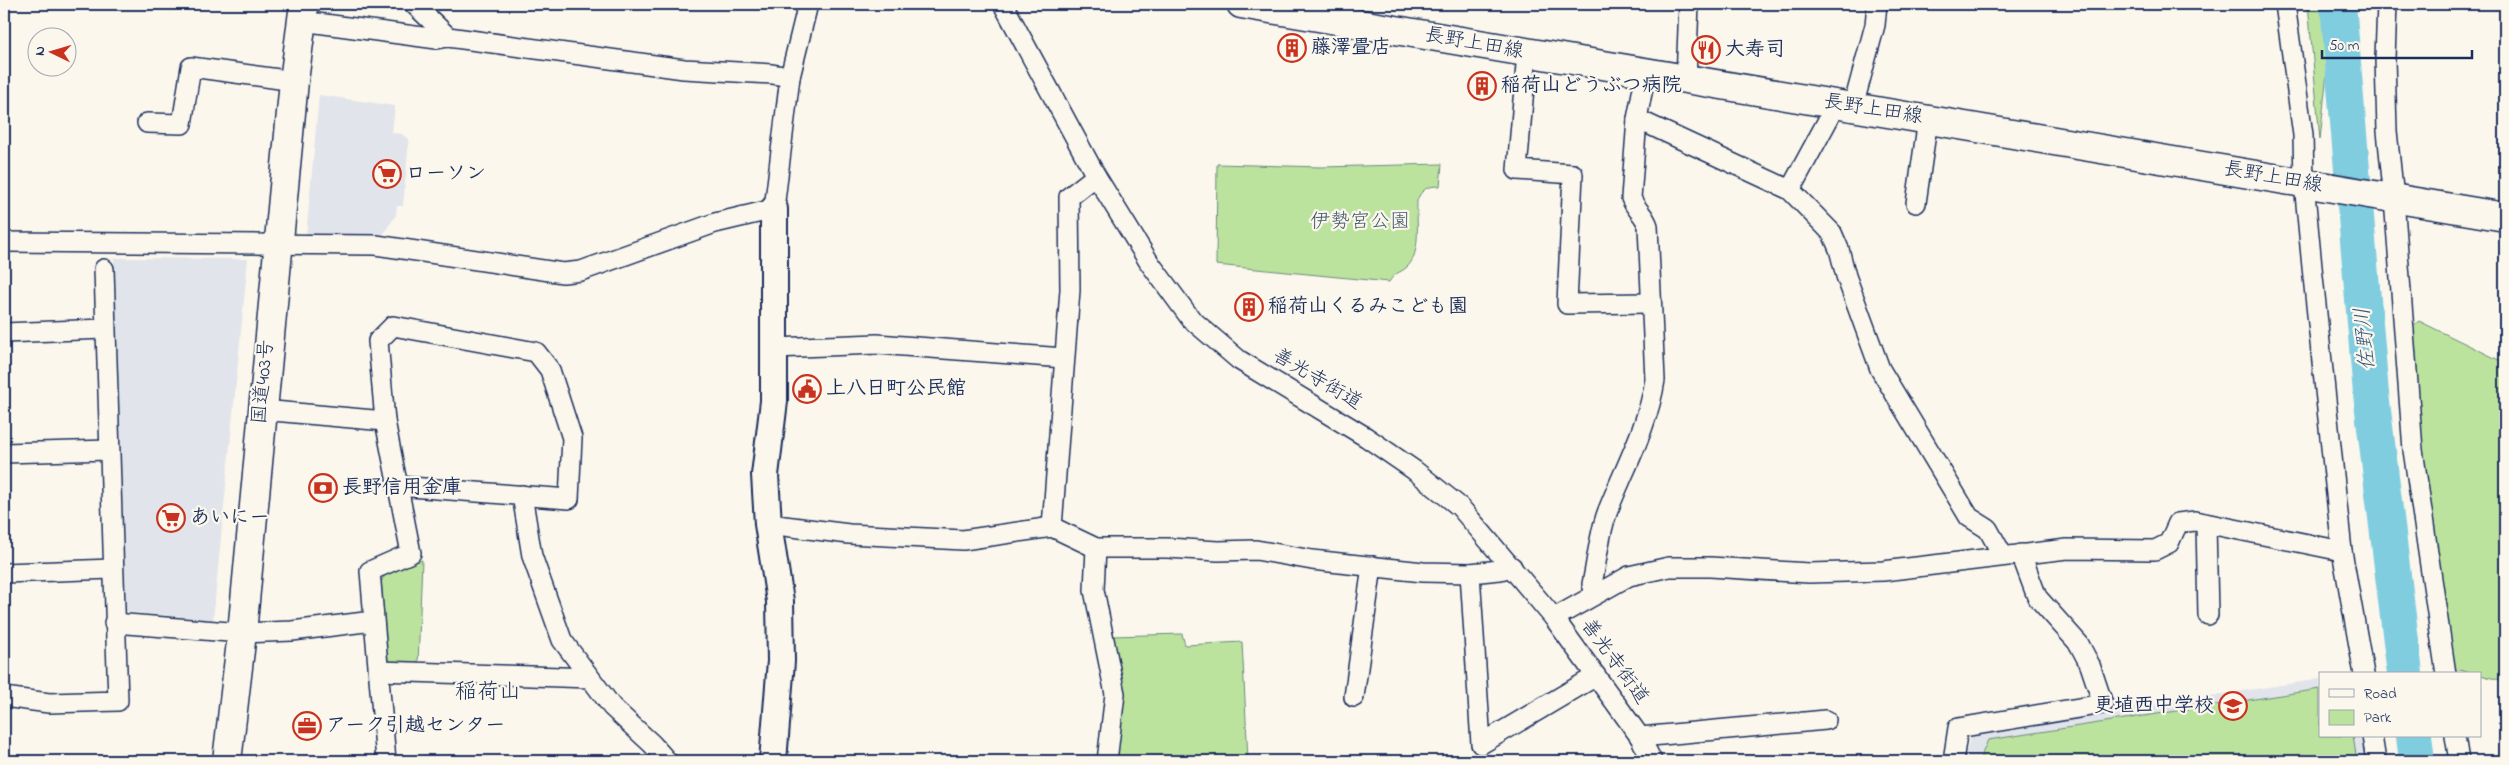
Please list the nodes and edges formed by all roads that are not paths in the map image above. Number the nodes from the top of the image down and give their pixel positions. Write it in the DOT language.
graph roads {
  1 [pos="414,4"];
  2 [pos="808,4"];
  3 [pos="1003,4"];
  4 [pos="1241,4"];
  5 [pos="1689,4"];
  6 [pos="1877,4"];
  7 [pos="2284,4"];
  8 [pos="2387,4"];
  9 [pos="303,12"];
  10 [pos="448,37"];
  11 [pos="1527,53"];
  12 [pos="1646,72"];
  13 [pos="790,77"];
  14 [pos="1686,79"];
  15 [pos="294,81"];
  16 [pos="1843,105"];
  17 [pos="1637,119"];
  18 [pos="1928,119"];
  19 [pos="147,123"];
  20 [pos="1096,176"];
  21 [pos="2308,184"];
  22 [pos="1790,190"];
  23 [pos="2390,198"];
  24 [pos="1916,203"];
  25 [pos="774,209"];
  26 [pos="2505,217"];
  27 [pos="4,242"];
  28 [pos="278,243"];
  29 [pos="104,269"];
  30 [pos="1650,303"];
  31 [pos="104,329"];
  32 [pos="4,333"];
  33 [pos="774,348"];
  34 [pos="1064,358"];
  35 [pos="262,410"];
  36 [pos="385,420"];
  37 [pos="110,450"];
  38 [pos="4,453"];
  39 [pos="397,486"];
  40 [pos="522,495"];
  41 [pos="768,524"];
  42 [pos="2206,524"];
  43 [pos="1052,527"];
  44 [pos="1096,548"];
  45 [pos="2342,551"];
  46 [pos="2012,555"];
  47 [pos="1372,566"];
  48 [pos="1512,566"];
  49 [pos="112,569"];
  50 [pos="4,573"];
  51 [pos="1470,573"];
  52 [pos="1596,594"];
  53 [pos="2208,615"];
  54 [pos="1554,618"];
  55 [pos="373,621"];
  56 [pos="114,623"];
  57 [pos="242,633"];
  58 [pos="378,671"];
  59 [pos="2364,672"];
  60 [pos="2446,672"];
  61 [pos="1596,676"];
  62 [pos="590,678"];
  63 [pos="4,697"];
  64 [pos="1354,697"];
  65 [pos="1826,720"];
  66 [pos="1640,737"];
  67 [pos="2372,738"];
  68 [pos="2455,738"];
  69 [pos="1482,753"];
  70 [pos="227,761"];
  71 [pos="386,761"];
  72 [pos="667,761"];
  73 [pos="772,761"];
  74 [pos="1107,761"];
  75 [pos="1652,761"];
  76 [pos="1953,761"];
  77 [pos="2376,761"];
  78 [pos="2458,761"];
  1 -- 10 [label="street"];
  2 -- 13 [label="street"];
  3 -- 20 [label="street, 善光寺街道"];
  4 -- 11 [label="main road, 長野上田線"];
  5 -- 14 [label="street"];
  6 -- 16 [label="street"];
  7 -- 21 [label="street"];
  8 -- 23 [label="street"];
  9 -- 10 [label="street"];
  9 -- 15 [label="main road, 国道403号"];
  10 -- 13 [label="street"];
  11 -- 12 [label="main road, 長野上田線"];
  11 -- 30 [label="street"];
  12 -- 14 [label="main road, 長野上田線"];
  12 -- 17 [label="street"];
  13 -- 25 [label="street"];
  14 -- 16 [label="main road, 長野上田線"];
  15 -- 19 [label="street"];
  15 -- 28 [label="main road, 国道403号"];
  16 -- 18 [label="main road, 長野上田線"];
  16 -- 22 [label="street"];
  17 -- 22 [label="street"];
  17 -- 30 [label="street"];
  18 -- 21 [label="main road, 長野上田線"];
  18 -- 24 [label="street"];
  20 -- 34 [label="street"];
  20 -- 48 [label="street, 善光寺街道"];
  21 -- 23 [label="main road, 長野上田線"];
  21 -- 45 [label="street"];
  22 -- 46 [label="street"];
  23 -- 26 [label="main road, 長野上田線"];
  23 -- 60 [label="street"];
  25 -- 28 [label="street"];
  25 -- 33 [label="street"];
  27 -- 28 [label="street"];
  28 -- 35 [label="main road, 国道403号"];
  29 -- 31 [label="street"];
  30 -- 52 [label="street"];
  31 -- 32 [label="street"];
  31 -- 37 [label="street"];
  33 -- 34 [label="street"];
  33 -- 41 [label="street"];
  34 -- 43 [label="street"];
  35 -- 36 [label="street"];
  35 -- 57 [label="main road, 国道403号"];
  36 -- 39 [label="street"];
  36 -- 40 [label="street"];
  37 -- 38 [label="street"];
  37 -- 49 [label="street"];
  39 -- 40 [label="street"];
  39 -- 55 [label="street"];
  40 -- 62 [label="street"];
  41 -- 43 [label="street"];
  41 -- 73 [label="street"];
  42 -- 45 [label="street"];
  42 -- 46 [label="street"];
  42 -- 53 [label="street"];
  43 -- 44 [label="street"];
  44 -- 47 [label="street"];
  44 -- 74 [label="street"];
  45 -- 59 [label="street"];
  46 -- 52 [label="street"];
  46 -- 76 [label="street"];
  47 -- 51 [label="street"];
  47 -- 64 [label="street"];
  48 -- 51 [label="street"];
  48 -- 54 [label="street, 善光寺街道"];
  49 -- 50 [label="street"];
  49 -- 56 [label="street"];
  51 -- 69 [label="street"];
  52 -- 54 [label="street"];
  54 -- 61 [label="street, 善光寺街道"];
  55 -- 57 [label="street"];
  55 -- 58 [label="street"];
  56 -- 57 [label="street"];
  56 -- 63 [label="street"];
  57 -- 70 [label="main road, 国道403号"];
  58 -- 62 [label="street"];
  58 -- 71 [label="street"];
  61 -- 66 [label="street, 善光寺街道"];
  61 -- 69 [label="street"];
  62 -- 72 [label="street"];
  65 -- 66 [label="street"];
  66 -- 75 [label="street, 善光寺街道"];
  67 -- 77 [label="street"];
  68 -- 78 [label="street"];
}
